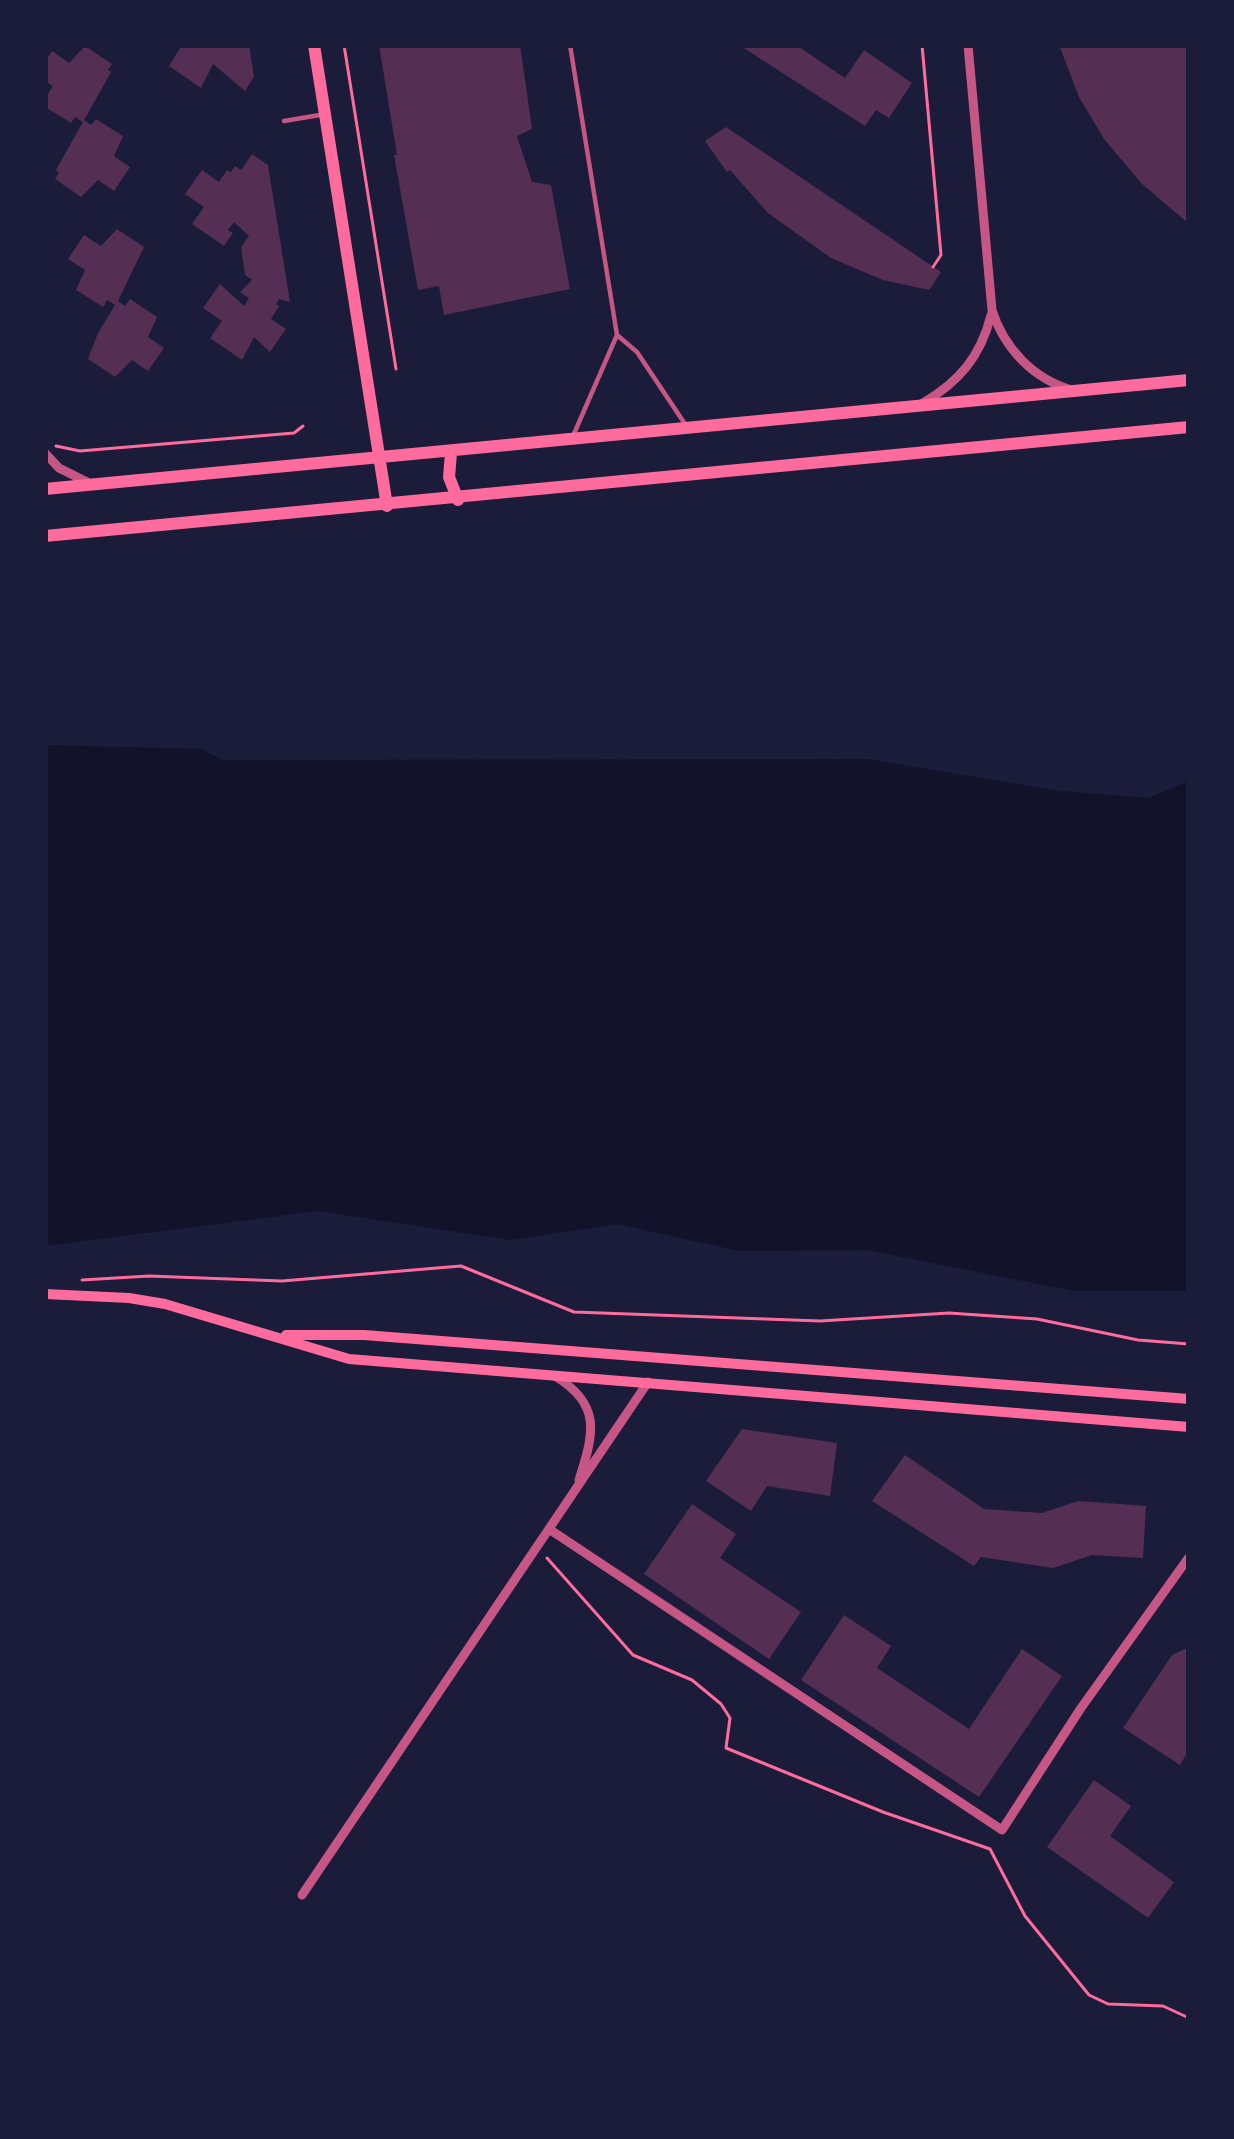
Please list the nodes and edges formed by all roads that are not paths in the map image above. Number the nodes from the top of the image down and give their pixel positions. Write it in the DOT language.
graph roads {
  1 [pos="314,45"];
  2 [pos="571,45"];
  3 [pos="968,45"];
  4 [pos="325,114"];
  5 [pos="284,121"];
  6 [pos="992,310"];
  7 [pos="617,335"];
  8 [pos="1189,380"];
  9 [pos="1074,390"];
  10 [pos="922,404"];
  11 [pos="1189,427"];
  12 [pos="688,428"];
  13 [pos="571,440"];
  14 [pos="45,453"];
  15 [pos="452,453"];
  16 [pos="380,460"];
  17 [pos="98,485"];
  18 [pos="45,489"];
  19 [pos="458,500"];
  20 [pos="387,506"];
  21 [pos="45,536"];
  22 [pos="45,1294"];
  23 [pos="271,1335"];
  24 [pos="554,1375"];
  25 [pos="648,1382"];
  26 [pos="1189,1399"];
  27 [pos="1189,1427"];
  28 [pos="575,1490"];
  29 [pos="549,1529"];
  30 [pos="1189,1556"];
  31 [pos="302,1894"];
  1 -- 4 [label="main road"];
  2 -- 7 [label="lane"];
  3 -- 6 [label="street"];
  4 -- 5 [label="lane"];
  4 -- 16 [label="main road"];
  6 -- 9 [label="street"];
  6 -- 10 [label="street"];
  7 -- 12 [label="lane"];
  7 -- 13 [label="lane"];
  8 -- 9 [label="main road"];
  9 -- 10 [label="main road"];
  10 -- 12 [label="main road"];
  11 -- 19 [label="main road"];
  12 -- 13 [label="main road"];
  13 -- 15 [label="main road"];
  14 -- 17 [label="street"];
  15 -- 16 [label="main road"];
  15 -- 19 [label="main road"];
  16 -- 17 [label="main road"];
  16 -- 20 [label="main road"];
  17 -- 18 [label="main road"];
  19 -- 20 [label="main road"];
  20 -- 21 [label="main road"];
  22 -- 23 [label="main road"];
  23 -- 24 [label="main road"];
  23 -- 26 [label="main road"];
  24 -- 25 [label="main road"];
  24 -- 28 [label="street"];
  25 -- 27 [label="main road"];
  25 -- 28 [label="street"];
  28 -- 29 [label="street"];
  29 -- 30 [label="street"];
  29 -- 31 [label="street"];
}
